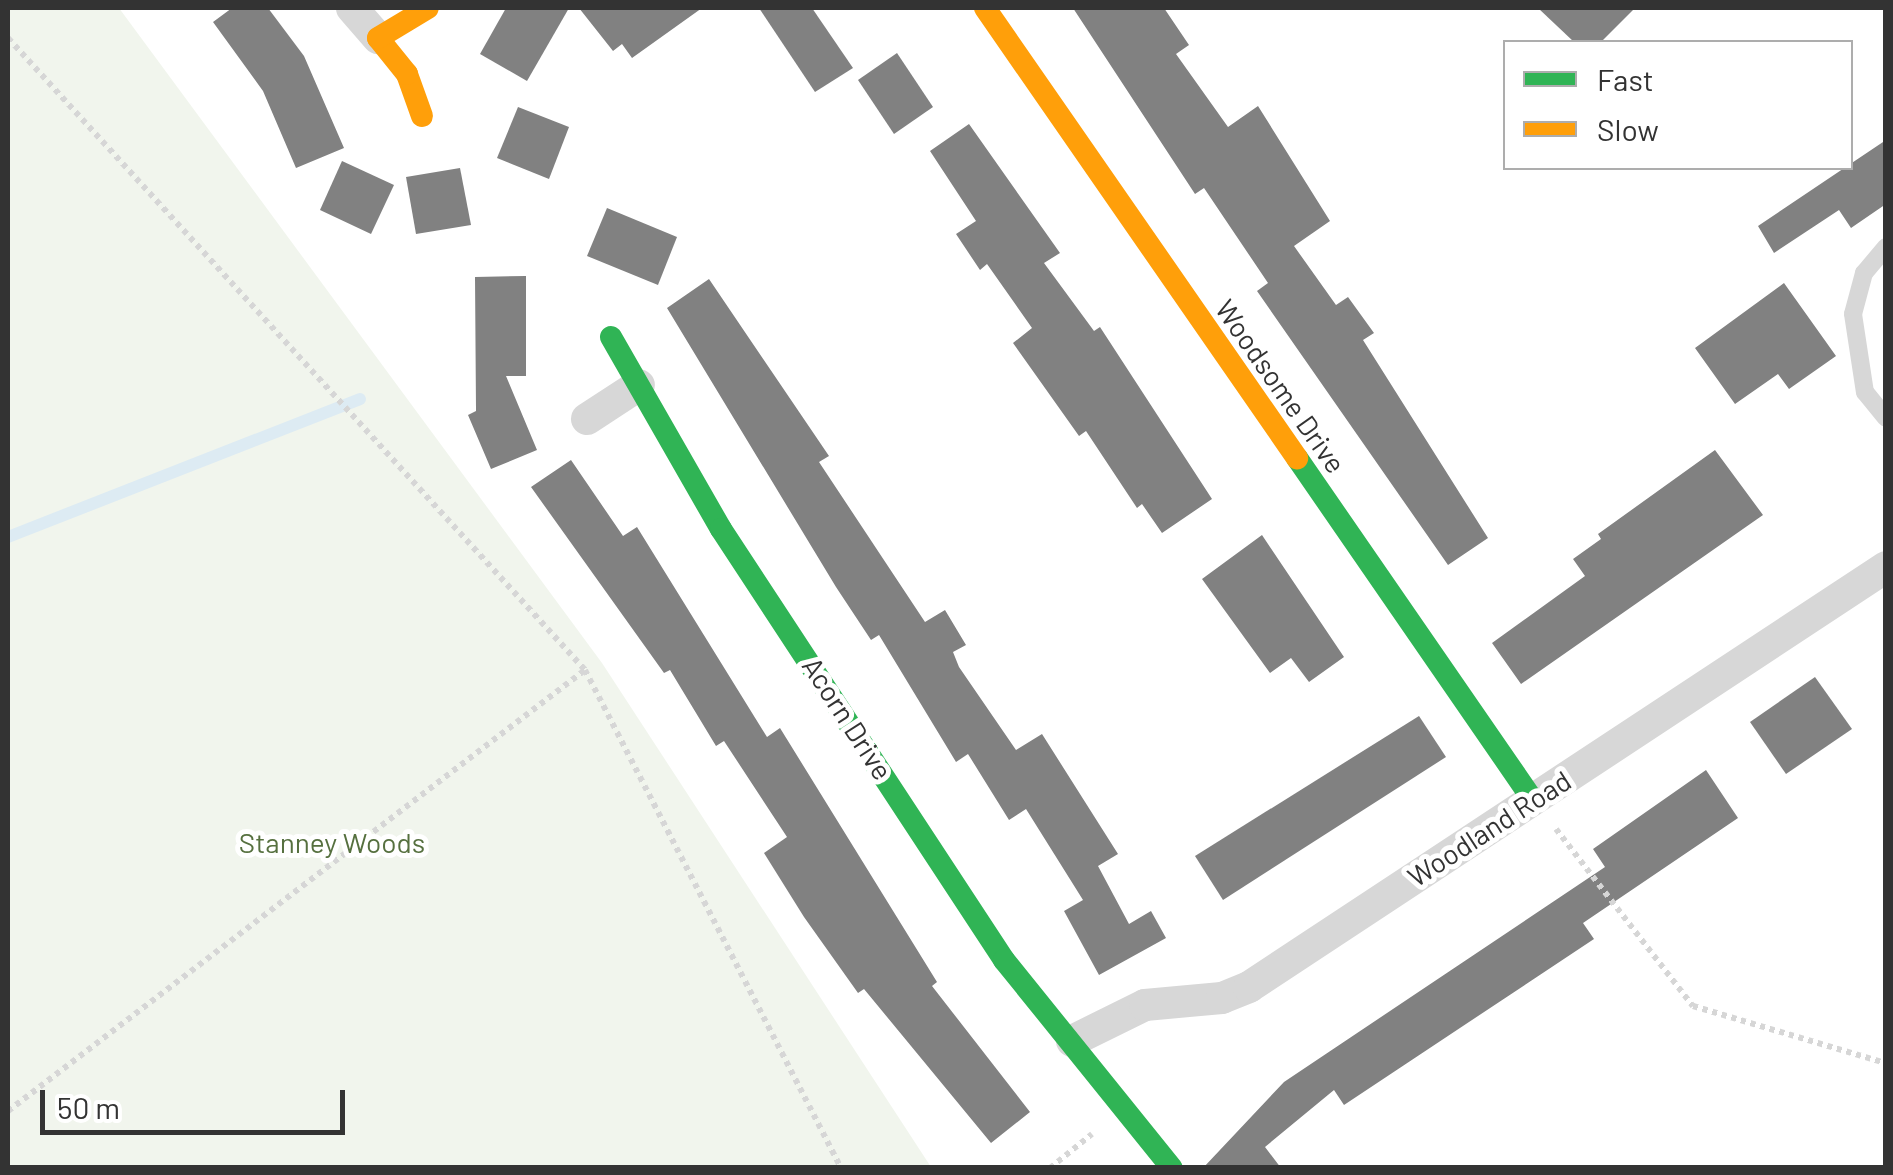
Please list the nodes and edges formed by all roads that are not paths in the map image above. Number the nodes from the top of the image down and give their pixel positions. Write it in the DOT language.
graph roads {
  1 [pos="352,8"];
  2 [pos="428,8"];
  3 [pos="984,8"];
  4 [pos="378,38"];
  5 [pos="422,116"];
  6 [pos="1886,247"];
  7 [pos="611,337"];
  8 [pos="640,385"];
  9 [pos="1886,418"];
  10 [pos="587,419"];
  11 [pos="1886,568"];
  12 [pos="1531,797"];
  13 [pos="1072,1041"];
  14 [pos="1172,1168"];
  1 -- 4 [label="street"];
  2 -- 4 [label="street"];
  3 -- 12 [label="street, Woodsome Drive"];
  4 -- 5 [label="street"];
  6 -- 9 [label="lane"];
  7 -- 8 [label="street, Acorn Drive"];
  8 -- 10 [label="street"];
  8 -- 13 [label="street, Acorn Drive"];
  11 -- 12 [label="street, Woodland Road"];
  12 -- 13 [label="street, Woodland Road"];
  13 -- 14 [label="street, Acorn Drive"];
}
